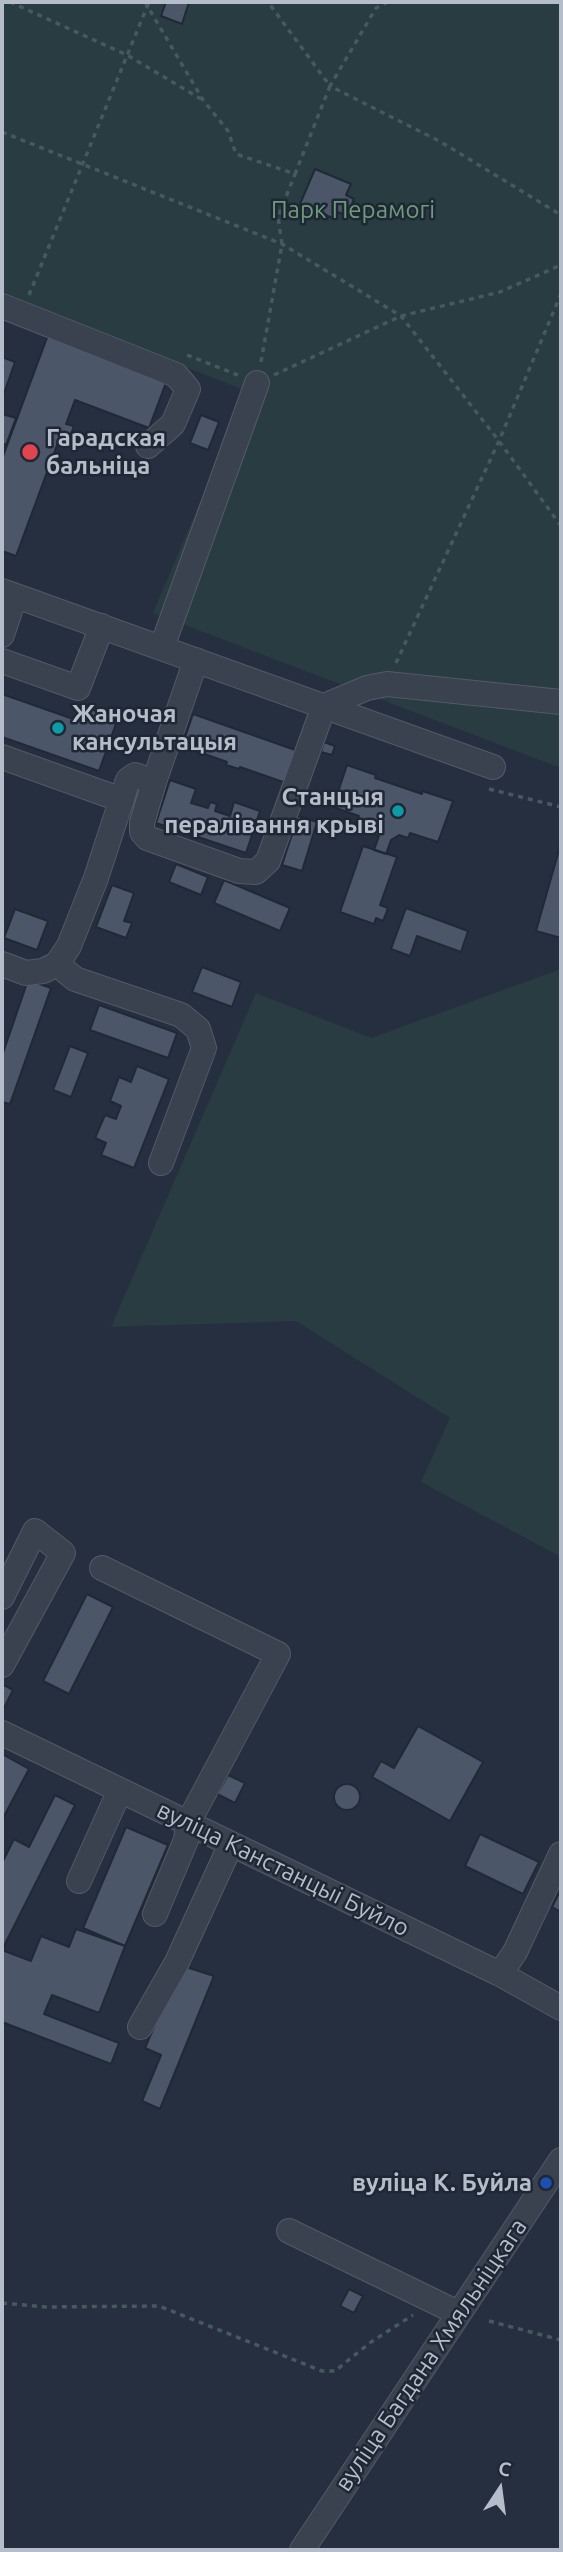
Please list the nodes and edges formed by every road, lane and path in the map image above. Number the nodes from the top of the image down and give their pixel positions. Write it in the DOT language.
graph roads {
  1 [pos="9,2"];
  2 [pos="268,2"];
  3 [pos="388,2"];
  4 [pos="147,3"];
  5 [pos="127,55"];
  6 [pos="330,86"];
  7 [pos="203,100"];
  8 [pos="2,132"];
  9 [pos="83,164"];
  10 [pos="295,174"];
  11 [pos="561,215"];
  12 [pos="282,244"];
  13 [pos="561,265"];
  14 [pos="561,294"];
  15 [pos="29,295"];
  16 [pos="2,306"];
  17 [pos="401,316"];
  18 [pos="257,383"];
  19 [pos="499,441"];
  20 [pos="148,446"];
  21 [pos="561,526"];
  22 [pos="8,594"];
  23 [pos="102,626"];
  24 [pos="2,635"];
  25 [pos="162,648"];
  26 [pos="2,660"];
  27 [pos="196,660"];
  28 [pos="387,684"];
  29 [pos="561,702"];
  30 [pos="324,706"];
  31 [pos="2,757"];
  32 [pos="492,778"];
  33 [pos="154,782"];
  34 [pos="122,800"];
  35 [pos="561,807"];
  36 [pos="57,964"];
  37 [pos="3,968"];
  38 [pos="161,1163"];
  39 [pos="102,1567"];
  40 [pos="2,1597"];
  41 [pos="2,1665"];
  42 [pos="2,1733"];
  43 [pos="120,1790"];
  44 [pos="188,1823"];
  45 [pos="231,1844"];
  46 [pos="561,1854"];
  47 [pos="79,1881"];
  48 [pos="155,1914"];
  49 [pos="500,1974"];
  50 [pos="561,2008"];
  51 [pos="140,2027"];
  52 [pos="561,2161"];
  53 [pos="289,2231"];
  54 [pos="425,2297"];
  55 [pos="2,2303"];
  56 [pos="458,2313"];
  57 [pos="489,2321"];
  58 [pos="561,2340"];
  59 [pos="302,2550"];
  1 -- 5 [label="path"];
  2 -- 6 [label="path"];
  3 -- 6 [label="path"];
  4 -- 5 [label="path"];
  4 -- 7 [label="path"];
  5 -- 7 [label="path"];
  5 -- 9 [label="path"];
  6 -- 10 [label="path"];
  6 -- 11 [label="path"];
  7 -- 10 [label="path"];
  8 -- 9 [label="path"];
  9 -- 12 [label="path"];
  9 -- 15 [label="path"];
  10 -- 12 [label="path"];
  12 -- 17 [label="path"];
  12 -- 18 [label="path"];
  13 -- 17 [label="path"];
  14 -- 19 [label="path"];
  16 -- 20 [label="street"];
  17 -- 18 [label="path"];
  17 -- 19 [label="path"];
  18 -- 25 [label="street"];
  19 -- 21 [label="path"];
  19 -- 28 [label="path"];
  22 -- 23 [label="street"];
  22 -- 24 [label="street"];
  23 -- 25 [label="street"];
  23 -- 26 [label="street"];
  25 -- 27 [label="street"];
  27 -- 30 [label="street"];
  27 -- 33 [label="street"];
  28 -- 29 [label="street"];
  28 -- 30 [label="street"];
  30 -- 32 [label="street"];
  30 -- 33 [label="street"];
  31 -- 34 [label="street"];
  32 -- 35 [label="path"];
  33 -- 34 [label="street"];
  34 -- 36 [label="street"];
  36 -- 37 [label="street"];
  36 -- 38 [label="street"];
  39 -- 44 [label="street"];
  40 -- 41 [label="street"];
  42 -- 43 [label="street, вуліца Канстанцыі Буйло"];
  43 -- 44 [label="street, вуліца Канстанцыі Буйло"];
  43 -- 47 [label="street"];
  44 -- 45 [label="street, вуліца Канстанцыі Буйло"];
  44 -- 48 [label="street"];
  45 -- 49 [label="street, вуліца Канстанцыі Буйло"];
  45 -- 51 [label="street"];
  46 -- 49 [label="street"];
  49 -- 50 [label="street, вуліца Канстанцыі Буйло"];
  52 -- 56 [label="street, вуліца Багдана Хмяльніцкага"];
  53 -- 54 [label="street"];
  54 -- 55 [label="path"];
  54 -- 56 [label="street"];
  56 -- 59 [label="street, вуліца Багдана Хмяльніцкага"];
  57 -- 58 [label="path"];
}
